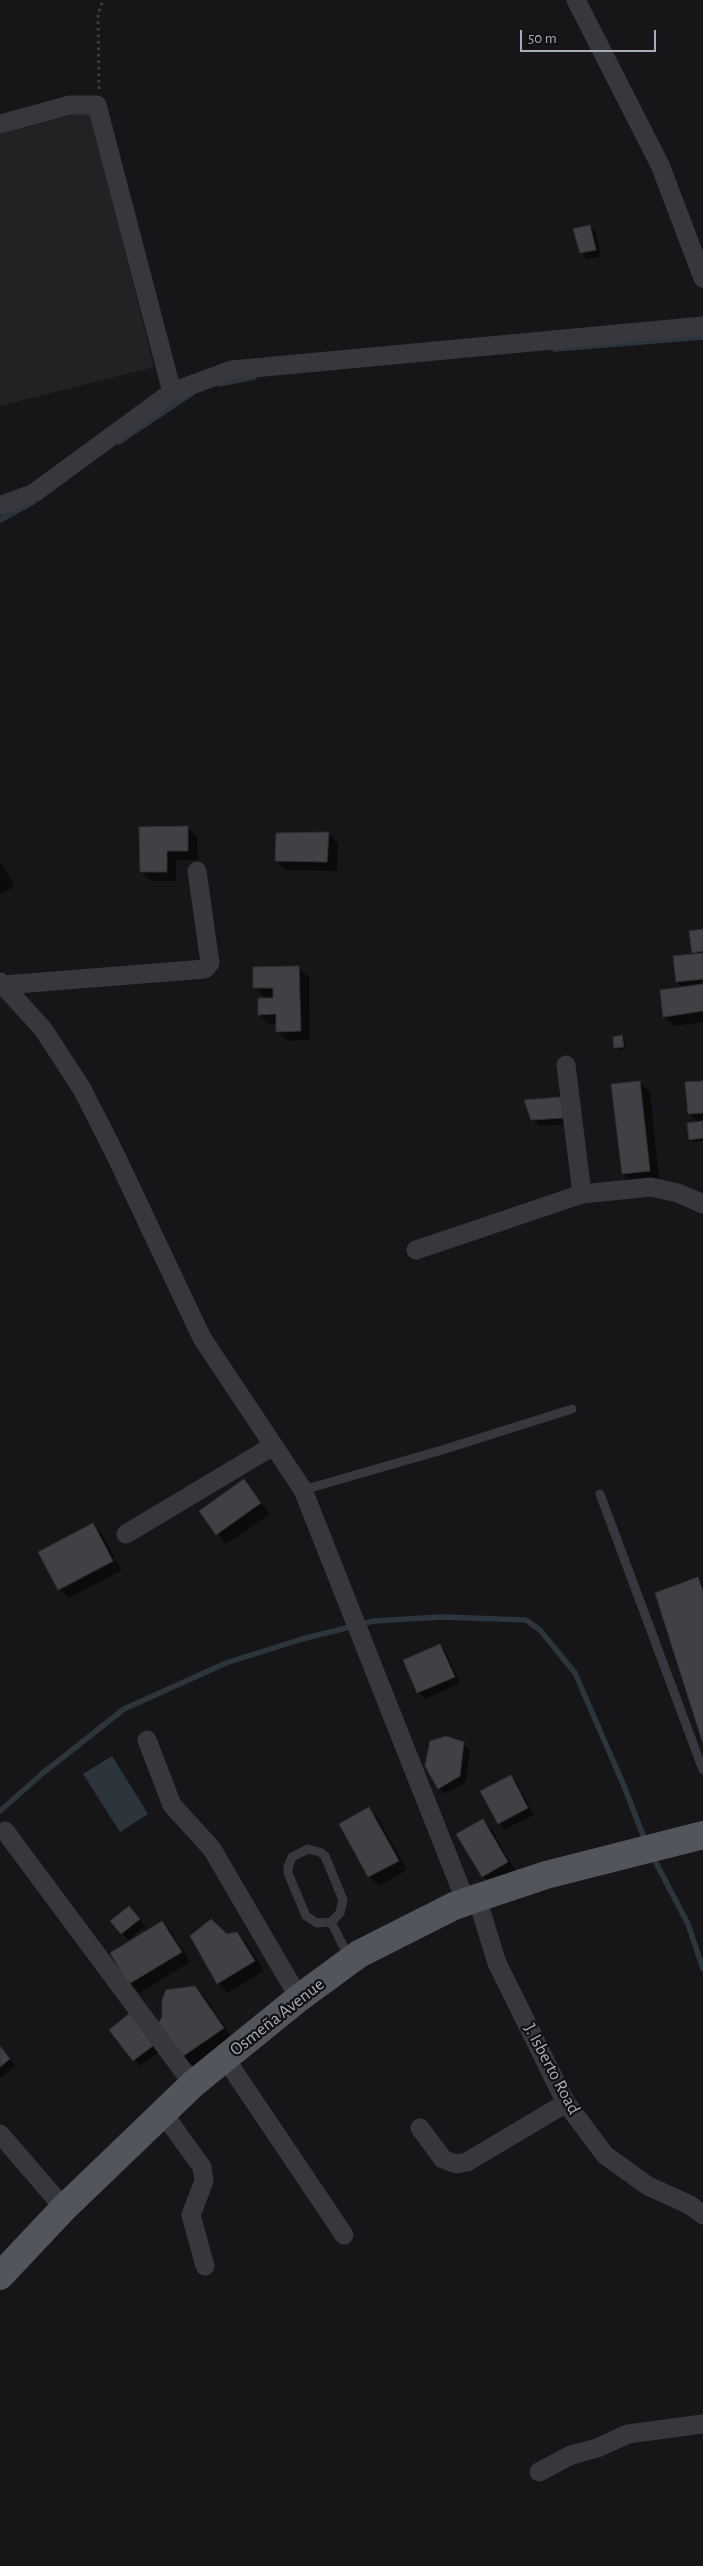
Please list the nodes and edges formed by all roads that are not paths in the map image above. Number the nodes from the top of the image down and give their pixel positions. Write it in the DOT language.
graph roads {
  1 [pos="576,0"];
  2 [pos="0,124"];
  3 [pos="703,278"];
  4 [pos="703,326"];
  5 [pos="172,392"];
  6 [pos="0,506"];
  7 [pos="197,871"];
  8 [pos="2,983"];
  9 [pos="566,1065"];
  10 [pos="582,1194"];
  11 [pos="703,1204"];
  12 [pos="416,1250"];
  13 [pos="572,1409"];
  14 [pos="273,1446"];
  15 [pos="303,1490"];
  16 [pos="600,1494"];
  17 [pos="126,1534"];
  18 [pos="147,1740"];
  19 [pos="703,1770"];
  20 [pos="5,1831"];
  21 [pos="703,1835"];
  22 [pos="471,1900"];
  23 [pos="330,1922"];
  24 [pos="351,1960"];
  25 [pos="300,1998"];
  26 [pos="225,2058"];
  27 [pos="193,2084"];
  28 [pos="566,2103"];
  29 [pos="162,2113"];
  30 [pos="420,2128"];
  31 [pos="0,2134"];
  32 [pos="64,2208"];
  33 [pos="703,2215"];
  34 [pos="344,2235"];
  35 [pos="205,2266"];
  36 [pos="0,2276"];
  37 [pos="703,2424"];
  38 [pos="540,2472"];
  1 -- 3 [label="street"];
  2 -- 5 [label="street"];
  4 -- 5 [label="street"];
  5 -- 6 [label="street"];
  7 -- 8 [label="street"];
  8 -- 14 [label="street, J. Isberto Road"];
  9 -- 10 [label="street"];
  10 -- 11 [label="street"];
  10 -- 12 [label="street"];
  13 -- 15 [label="lane"];
  14 -- 15 [label="street, J. Isberto Road"];
  14 -- 17 [label="street"];
  15 -- 22 [label="street, J. Isberto Road"];
  16 -- 19 [label="lane"];
  18 -- 25 [label="street"];
  20 -- 27 [label="street"];
  21 -- 22 [label="main road, Osmeña Avenue"];
  22 -- 24 [label="main road, Osmeña Avenue"];
  22 -- 28 [label="street, J. Isberto Road"];
  23 -- 23 [label="lane"];
  23 -- 24 [label="lane"];
  24 -- 25 [label="main road, Osmeña Avenue"];
  25 -- 26 [label="main road, Osmeña Avenue"];
  26 -- 27 [label="main road, Osmeña Avenue"];
  26 -- 34 [label="street"];
  27 -- 29 [label="main road, Osmeña Avenue"];
  28 -- 30 [label="street"];
  28 -- 33 [label="street, J. Isberto Road"];
  29 -- 32 [label="main road, Osmeña Avenue"];
  29 -- 35 [label="street"];
  31 -- 32 [label="street"];
  32 -- 36 [label="main road, Osmeña Avenue"];
  37 -- 38 [label="street"];
}
